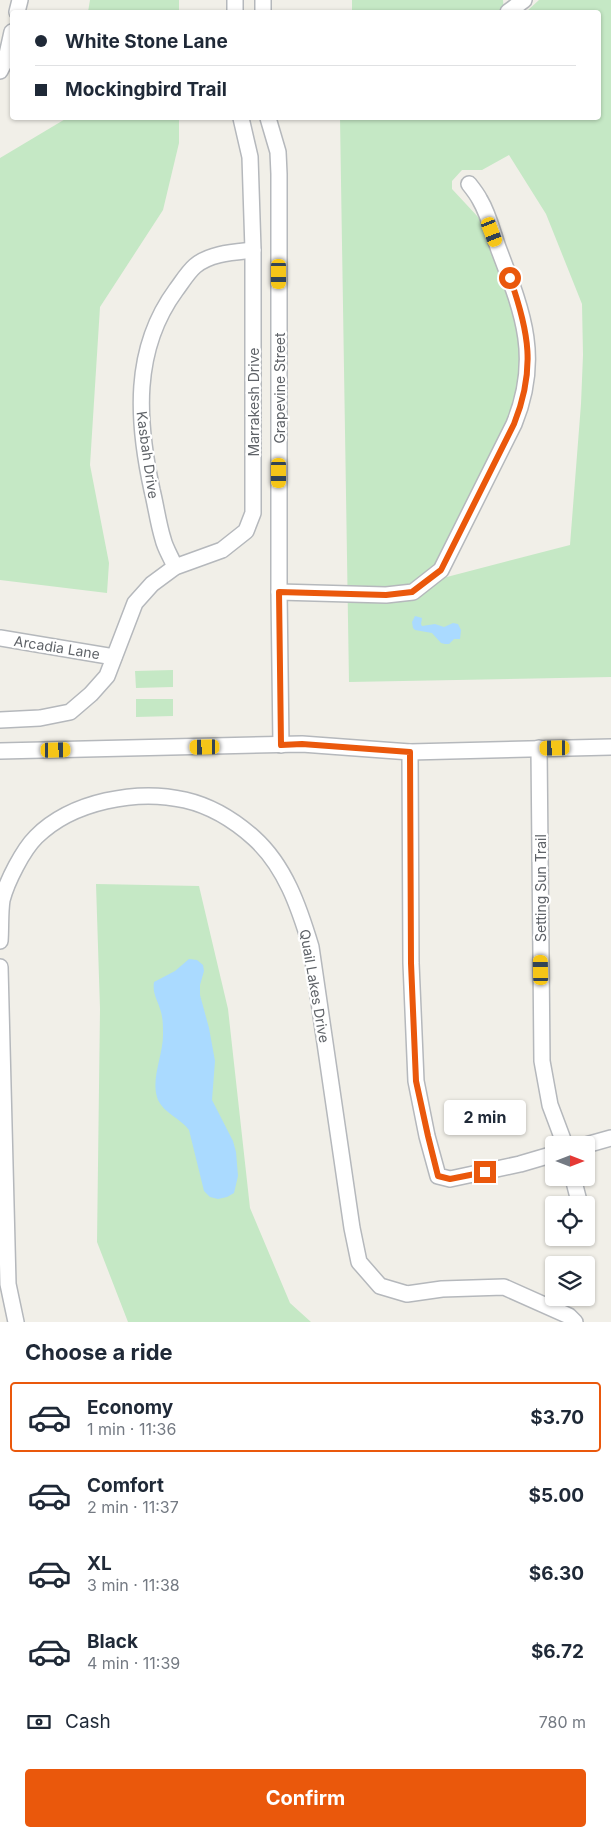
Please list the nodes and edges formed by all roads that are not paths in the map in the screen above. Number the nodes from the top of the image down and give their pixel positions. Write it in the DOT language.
graph roads {
  1 [pos="524,0"];
  2 [pos="511,10"];
  3 [pos="10,41"];
  4 [pos="0,71"];
  5 [pos="241,120"];
  6 [pos="269,120"];
  7 [pos="469,184"];
  8 [pos="253,250"];
  9 [pos="175,566"];
  10 [pos="279,592"];
  11 [pos="0,638"];
  12 [pos="114,657"];
  13 [pos="0,720"];
  14 [pos="281,745"];
  15 [pos="611,747"];
  16 [pos="540,748"];
  17 [pos="0,751"];
  18 [pos="410,752"];
  19 [pos="0,941"];
  20 [pos="0,967"];
  21 [pos="562,1136"];
  22 [pos="611,1138"];
  23 [pos="595,1142"];
  24 [pos="545,1157"];
  25 [pos="16,1322"];
  26 [pos="575,1322"];
  1 -- 2 [label="street"];
  3 -- 4 [label="street"];
  5 -- 8 [label="street, Marrakesh Drive"];
  6 -- 10 [label="street, Grapevine Street"];
  7 -- 10 [label="street"];
  8 -- 9 [label="street, Marrakesh Drive"];
  8 -- 9 [label="street, Kasbah Drive"];
  9 -- 12 [label="street, Marrakesh Drive"];
  10 -- 14 [label="street, Grapevine Street"];
  11 -- 12 [label="street, Arcadia Lane"];
  12 -- 13 [label="street, Marrakesh Drive"];
  14 -- 17 [label="street"];
  14 -- 18 [label="street"];
  15 -- 16 [label="street"];
  16 -- 18 [label="street"];
  16 -- 21 [label="street, Setting Sun Trail"];
  18 -- 24 [label="street"];
  19 -- 26 [label="street, Quail Lakes Drive"];
  20 -- 25 [label="street"];
  22 -- 23 [label="street"];
}
